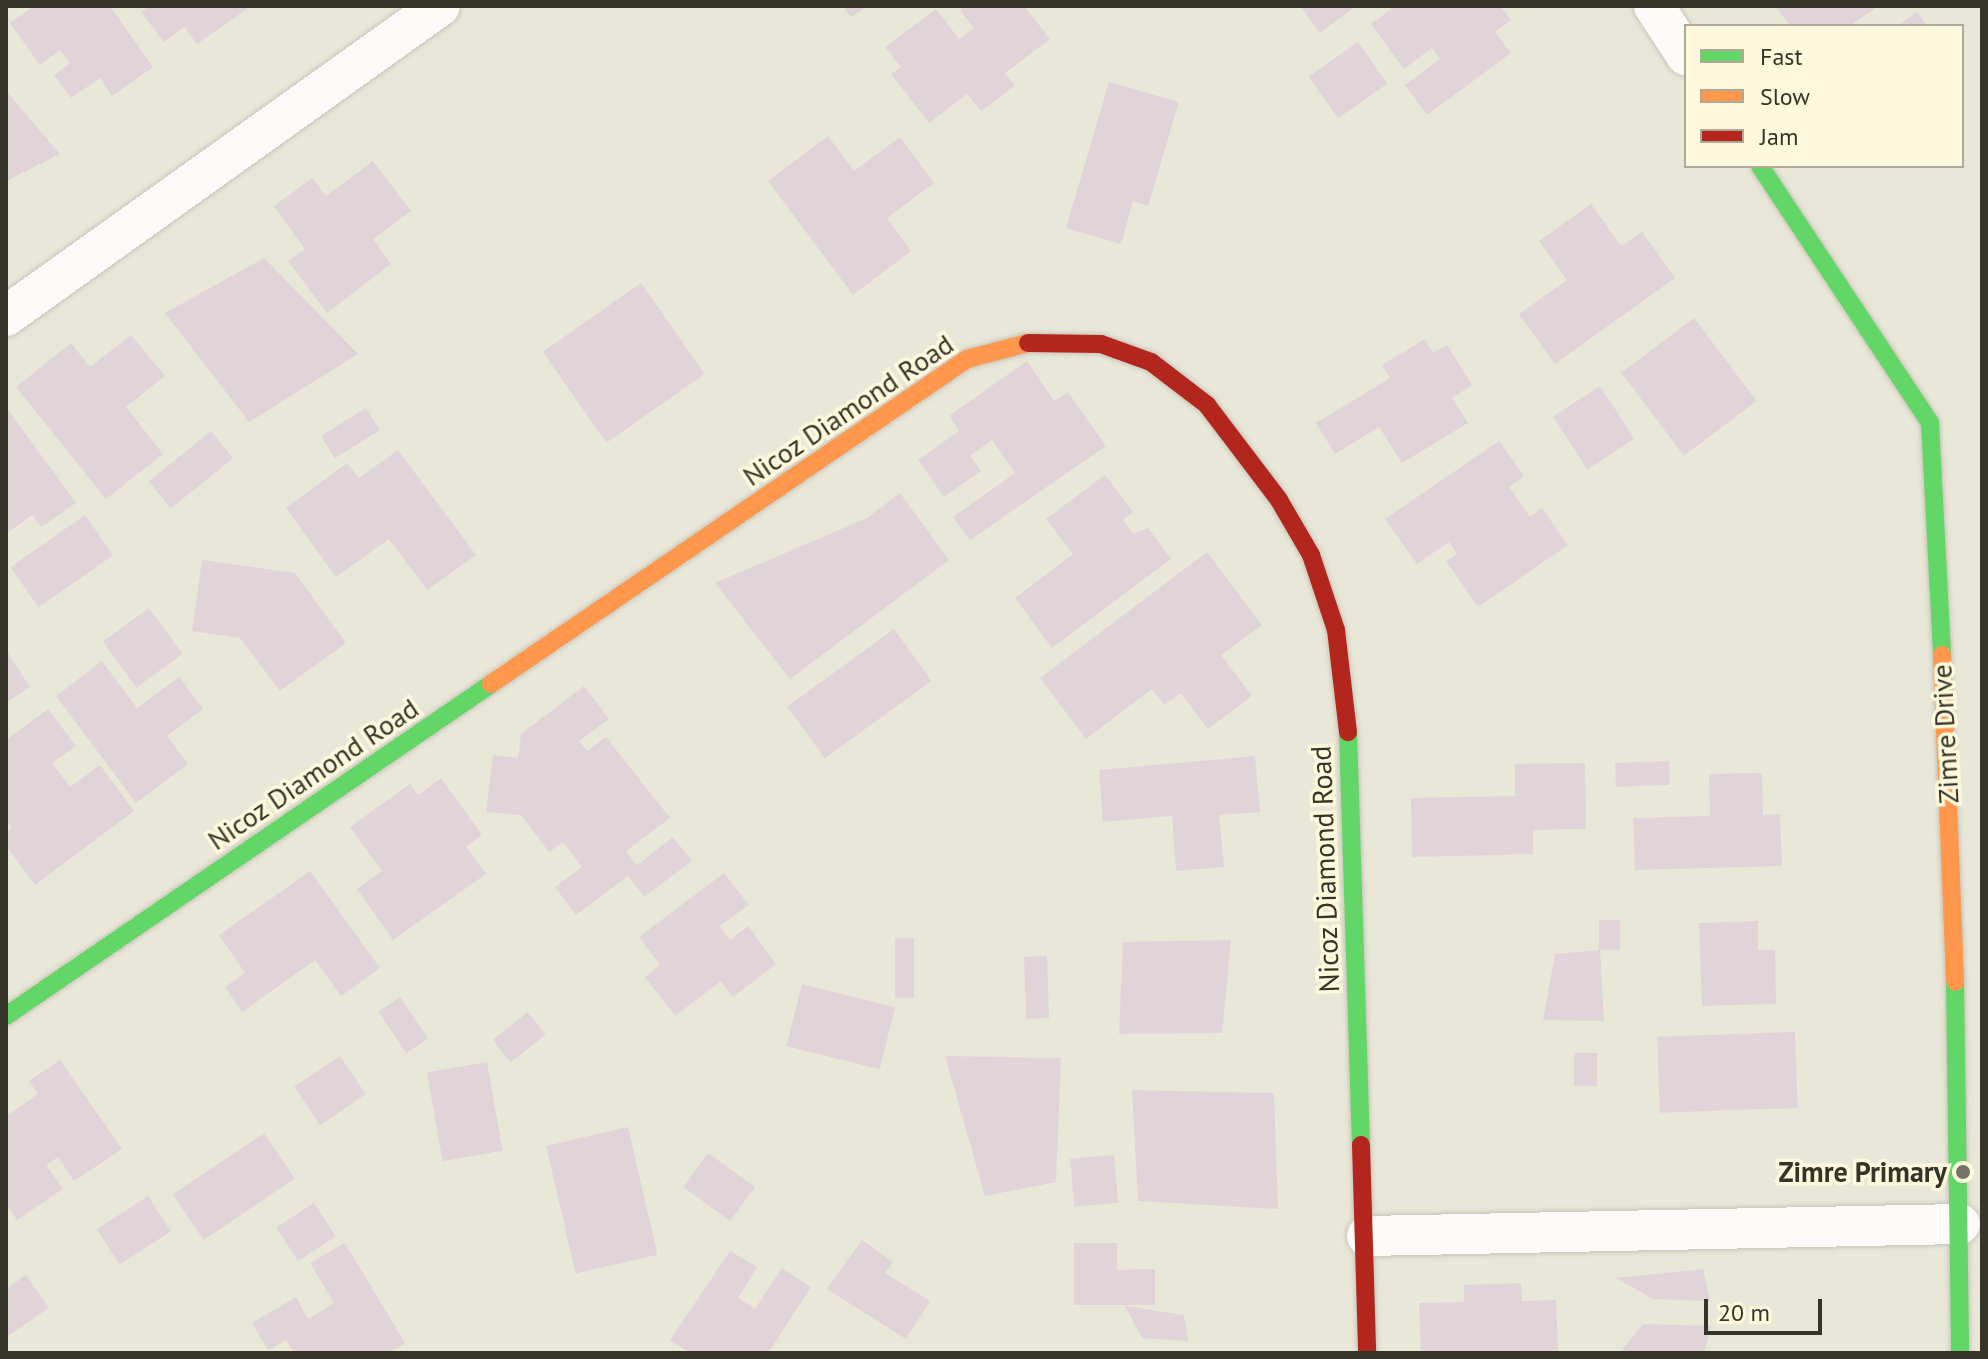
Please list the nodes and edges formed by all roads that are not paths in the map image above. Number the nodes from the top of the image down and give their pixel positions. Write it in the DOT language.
graph roads {
  1 [pos="440,6"];
  2 [pos="1654,6"];
  3 [pos="1684,52"];
  4 [pos="1761,168"];
  5 [pos="6,316"];
  6 [pos="11,1003"];
  7 [pos="1960,1224"];
  8 [pos="1367,1236"];
  9 [pos="1367,1353"];
  10 [pos="1960,1353"];
  1 -- 5 [label="street"];
  2 -- 3 [label="street"];
  4 -- 7 [label="street, Zimre Drive"];
  6 -- 8 [label="street, Nicoz Diamond Road"];
  7 -- 8 [label="street"];
  7 -- 10 [label="street, Zimre Drive"];
  8 -- 9 [label="street, Nicoz Diamond Road"];
}
